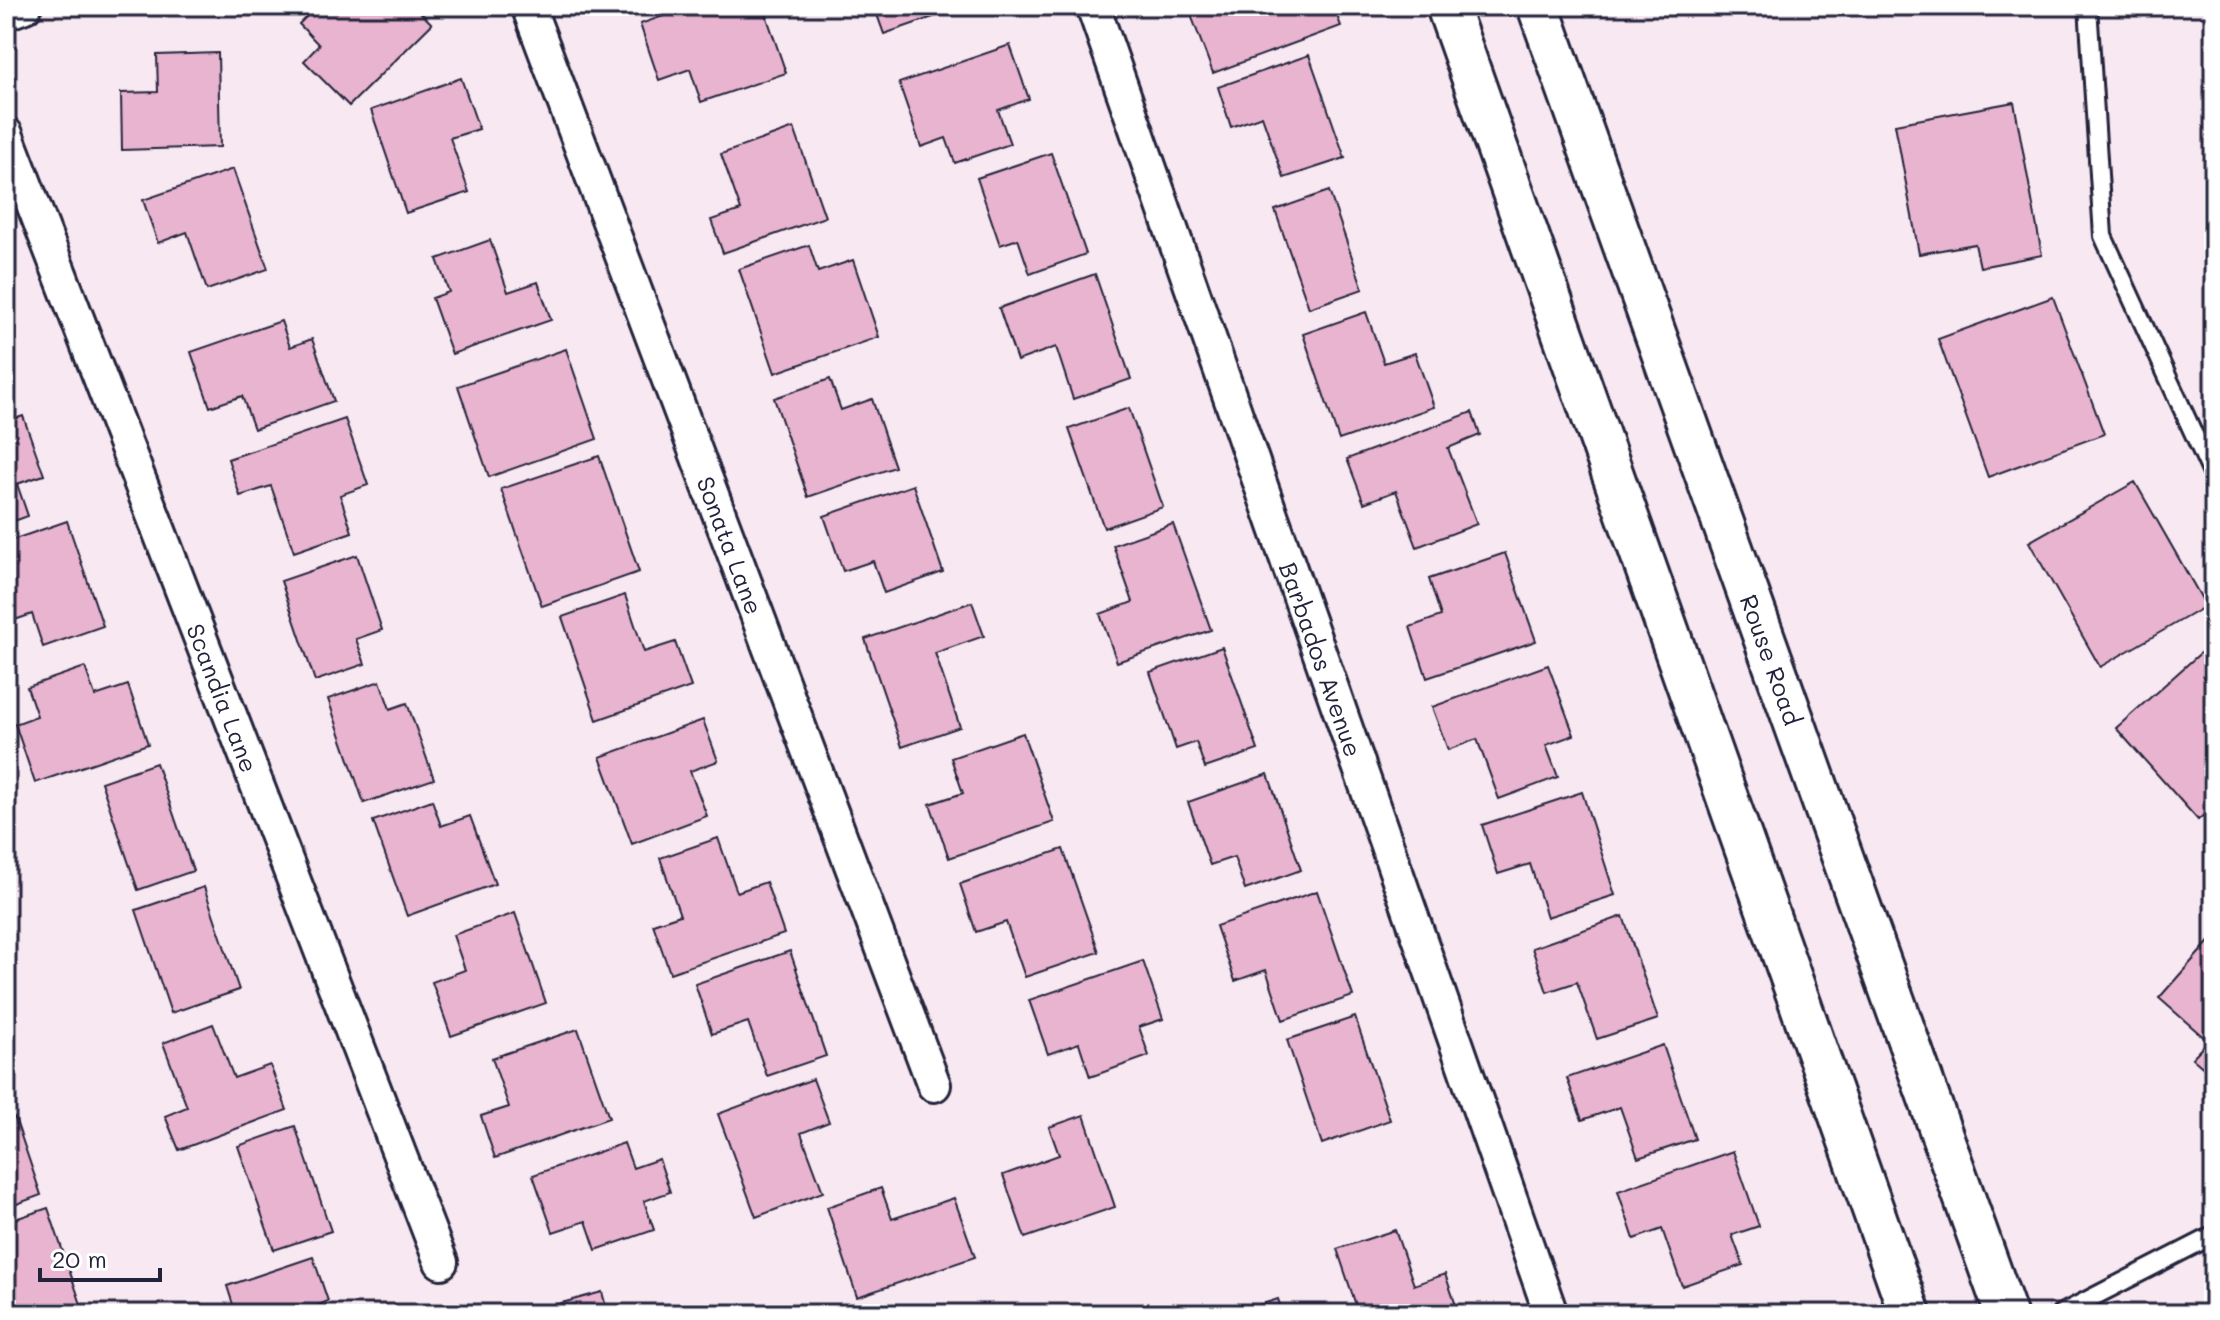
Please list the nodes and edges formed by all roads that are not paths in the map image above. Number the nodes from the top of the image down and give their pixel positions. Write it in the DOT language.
graph roads {
  1 [pos="25,6"];
  2 [pos="528,6"];
  3 [pos="1093,6"];
  4 [pos="1447,6"];
  5 [pos="1538,6"];
  6 [pos="2088,6"];
  7 [pos="6,13"];
  8 [pos="6,134"];
  9 [pos="2214,478"];
  10 [pos="934,1085"];
  11 [pos="2214,1235"];
  12 [pos="441,1262"];
  13 [pos="1551,1314"];
  14 [pos="1910,1314"];
  15 [pos="2006,1314"];
  16 [pos="2060,1314"];
  1 -- 7 [label="street"];
  2 -- 10 [label="street, Sonata Lane"];
  3 -- 13 [label="street, Barbados Avenue"];
  4 -- 14 [label="street"];
  5 -- 15 [label="street, Rouse Road"];
  6 -- 9 [label="lane"];
  8 -- 12 [label="street, Scandia Lane"];
  11 -- 16 [label="lane"];
}
